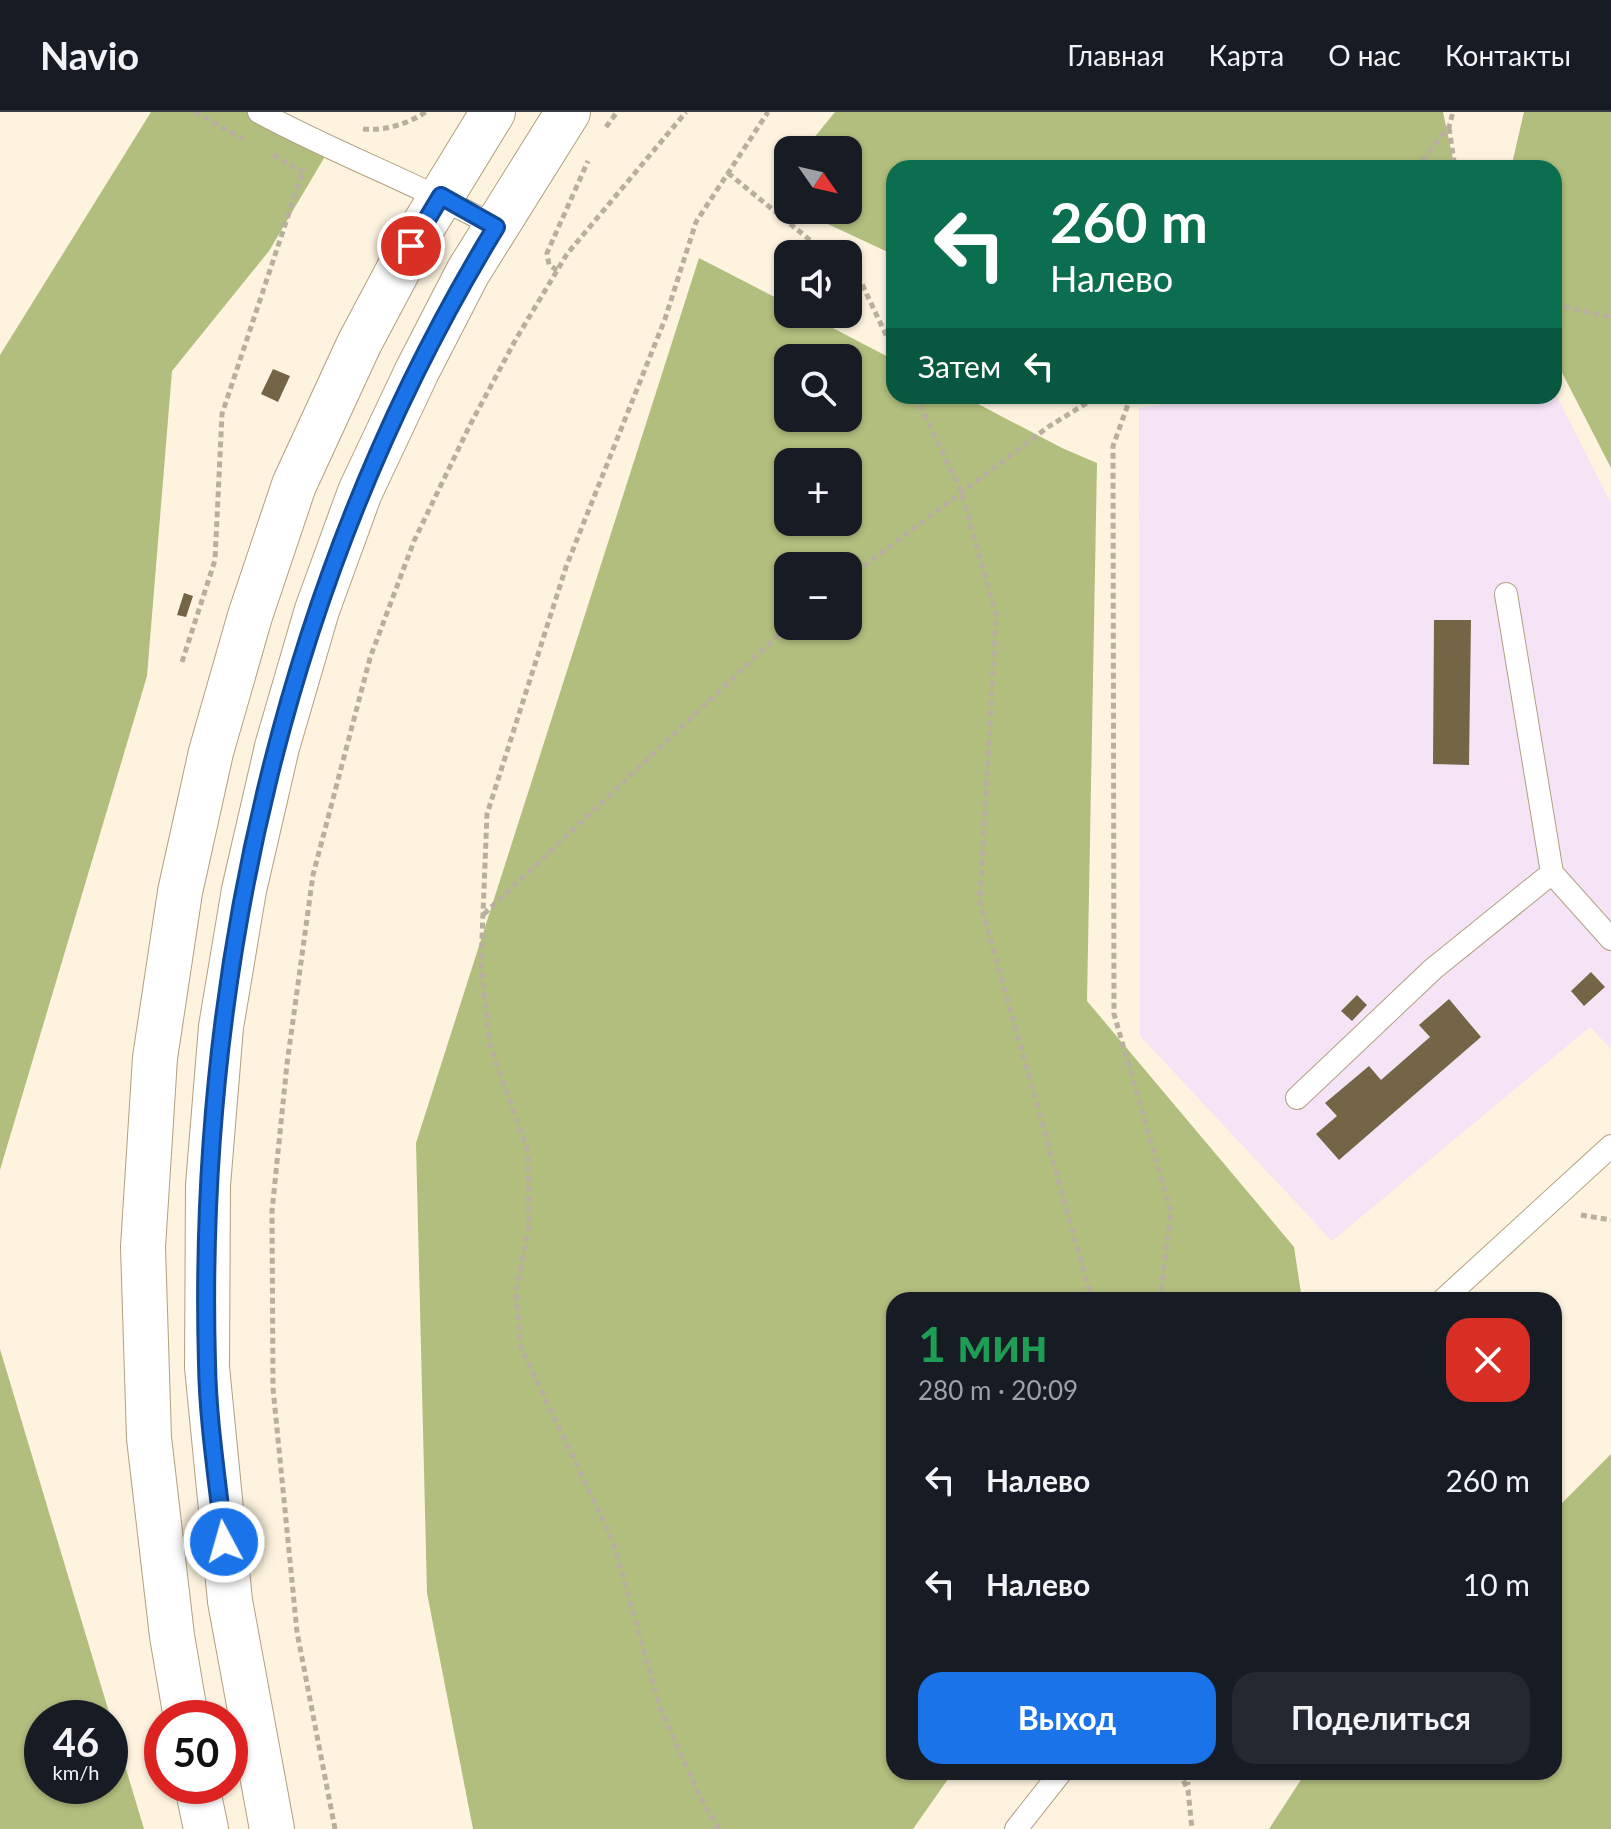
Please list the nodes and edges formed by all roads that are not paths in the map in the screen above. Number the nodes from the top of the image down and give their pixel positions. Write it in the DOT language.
graph roads {
  1 [pos="259,112"];
  2 [pos="493,112"];
  3 [pos="586,121"];
  4 [pos="441,196"];
  5 [pos="496,227"];
  6 [pos="1506,594"];
  7 [pos="1552,873"];
  8 [pos="1611,939"];
  9 [pos="1297,1098"];
  10 [pos="1611,1146"];
  11 [pos="1452,1292"];
  12 [pos="183,1700"];
  13 [pos="1055,1780"];
  14 [pos="201,1804"];
  15 [pos="206,1829"];
  16 [pos="272,1829"];
  17 [pos="1016,1829"];
  1 -- 4 [label="lane"];
  2 -- 4 [label="main road"];
  3 -- 5 [label="main road"];
  4 -- 5 [label="lane"];
  4 -- 12 [label="main road"];
  5 -- 16 [label="main road"];
  6 -- 7 [label="lane"];
  7 -- 8 [label="lane"];
  7 -- 9 [label="lane"];
  10 -- 11 [label="lane"];
  13 -- 17 [label="lane"];
  14 -- 15 [label="main road"];
}
